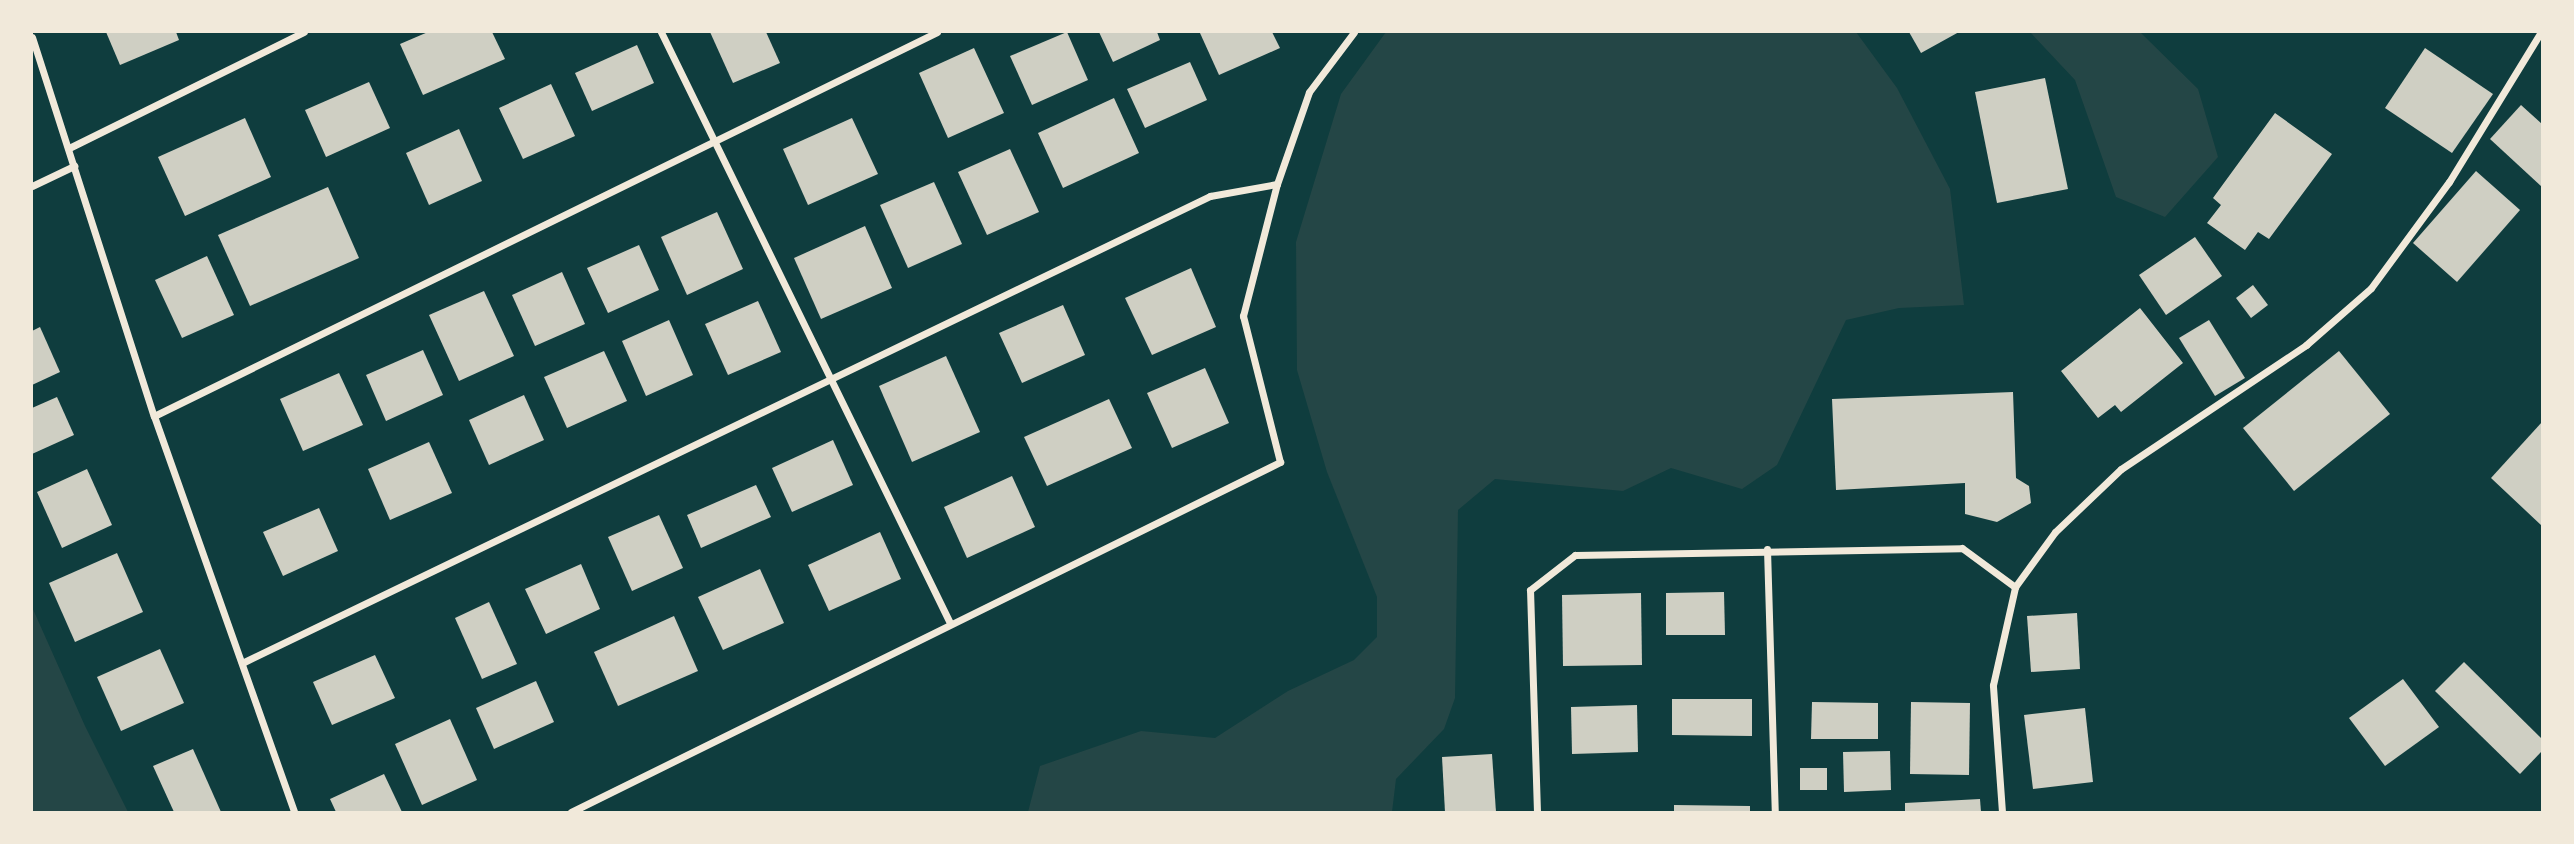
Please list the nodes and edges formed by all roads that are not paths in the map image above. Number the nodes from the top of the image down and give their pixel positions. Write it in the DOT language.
graph roads {
  1 [pos="304,32"];
  2 [pos="661,32"];
  3 [pos="937,32"];
  4 [pos="1354,32"];
  5 [pos="2541,32"];
  6 [pos="32,37"];
  7 [pos="716,141"];
  8 [pos="69,148"];
  9 [pos="74,166"];
  10 [pos="1277,184"];
  11 [pos="32,186"];
  12 [pos="831,377"];
  13 [pos="154,416"];
  14 [pos="1766,549"];
  15 [pos="2015,587"];
  16 [pos="950,623"];
  17 [pos="242,663"];
  18 [pos="295,813"];
  19 [pos="571,813"];
  20 [pos="1537,813"];
  21 [pos="1775,813"];
  22 [pos="2001,813"];
  1 -- 8 [label="street"];
  2 -- 7 [label="street"];
  3 -- 7 [label="street"];
  4 -- 10 [label="street"];
  5 -- 15 [label="street"];
  6 -- 8 [label="street"];
  7 -- 12 [label="street"];
  7 -- 13 [label="street"];
  8 -- 9 [label="street"];
  9 -- 11 [label="street"];
  9 -- 13 [label="street"];
  10 -- 12 [label="street"];
  10 -- 16 [label="street"];
  12 -- 16 [label="street"];
  12 -- 17 [label="street"];
  13 -- 17 [label="street"];
  14 -- 15 [label="street"];
  14 -- 20 [label="street"];
  14 -- 21 [label="street"];
  15 -- 22 [label="street"];
  16 -- 19 [label="street"];
  17 -- 18 [label="street"];
}
